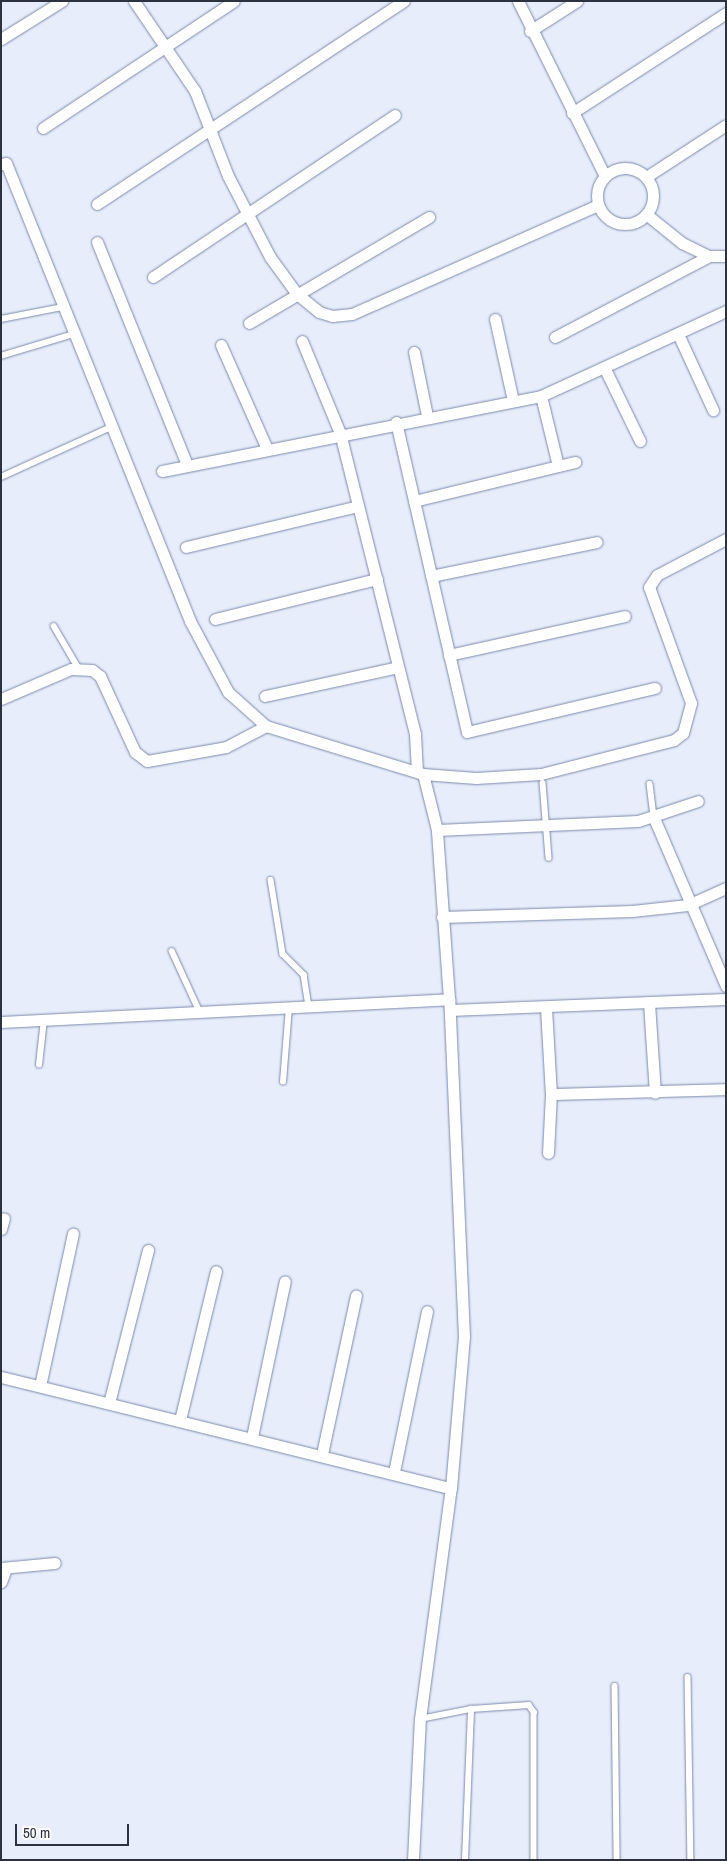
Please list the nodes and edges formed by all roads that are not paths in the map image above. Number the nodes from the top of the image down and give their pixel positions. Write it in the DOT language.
graph roads {
  1 [pos="62,1"];
  2 [pos="134,1"];
  3 [pos="234,1"];
  4 [pos="404,1"];
  5 [pos="518,1"];
  6 [pos="577,1"];
  7 [pos="726,13"];
  8 [pos="530,32"];
  9 [pos="1,39"];
  10 [pos="165,47"];
  11 [pos="572,113"];
  12 [pos="395,115"];
  13 [pos="726,125"];
  14 [pos="43,128"];
  15 [pos="211,129"];
  16 [pos="1,164"];
  17 [pos="605,176"];
  18 [pos="646,177"];
  19 [pos="97,204"];
  20 [pos="598,205"];
  21 [pos="646,214"];
  22 [pos="247,215"];
  23 [pos="429,217"];
  24 [pos="97,242"];
  25 [pos="708,256"];
  26 [pos="726,256"];
  27 [pos="153,277"];
  28 [pos="297,294"];
  29 [pos="63,307"];
  30 [pos="726,311"];
  31 [pos="494,318"];
  32 [pos="1,319"];
  33 [pos="249,323"];
  34 [pos="74,334"];
  35 [pos="678,334"];
  36 [pos="555,337"];
  37 [pos="302,341"];
  38 [pos="221,345"];
  39 [pos="414,352"];
  40 [pos="1,356"];
  41 [pos="605,369"];
  42 [pos="541,396"];
  43 [pos="512,401"];
  44 [pos="713,410"];
  45 [pos="427,416"];
  46 [pos="396,422"];
  47 [pos="111,428"];
  48 [pos="340,434"];
  49 [pos="640,441"];
  50 [pos="267,449"];
  51 [pos="575,462"];
  52 [pos="187,465"];
  53 [pos="558,466"];
  54 [pos="162,470"];
  55 [pos="1,477"];
  56 [pos="414,501"];
  57 [pos="358,506"];
  58 [pos="726,539"];
  59 [pos="597,542"];
  60 [pos="186,547"];
  61 [pos="431,576"];
  62 [pos="376,579"];
  63 [pos="625,616"];
  64 [pos="215,619"];
  65 [pos="54,626"];
  66 [pos="449,655"];
  67 [pos="78,667"];
  68 [pos="398,667"];
  69 [pos="656,688"];
  70 [pos="265,696"];
  71 [pos="1,699"];
  72 [pos="266,726"];
  73 [pos="420,772"];
  74 [pos="543,783"];
  75 [pos="650,784"];
  76 [pos="698,801"];
  77 [pos="654,818"];
  78 [pos="548,825"];
  79 [pos="437,830"];
  80 [pos="549,858"];
  81 [pos="271,880"];
  82 [pos="726,888"];
  83 [pos="688,905"];
  84 [pos="442,917"];
  85 [pos="172,951"];
  86 [pos="726,986"];
  87 [pos="726,999"];
  88 [pos="649,1003"];
  89 [pos="449,1005"];
  90 [pos="309,1007"];
  91 [pos="289,1008"];
  92 [pos="546,1008"];
  93 [pos="200,1012"];
  94 [pos="44,1020"];
  95 [pos="1,1022"];
  96 [pos="39,1065"];
  97 [pos="283,1082"];
  98 [pos="726,1089"];
  99 [pos="655,1093"];
  100 [pos="551,1094"];
  101 [pos="548,1153"];
  102 [pos="73,1234"];
  103 [pos="148,1250"];
  104 [pos="216,1271"];
  105 [pos="285,1281"];
  106 [pos="356,1296"];
  107 [pos="427,1310"];
  108 [pos="1,1377"];
  109 [pos="40,1386"];
  110 [pos="109,1403"];
  111 [pos="180,1420"];
  112 [pos="252,1437"];
  113 [pos="322,1454"];
  114 [pos="394,1472"];
  115 [pos="451,1488"];
  116 [pos="55,1562"];
  117 [pos="4,1568"];
  118 [pos="1,1582"];
  119 [pos="688,1677"];
  120 [pos="615,1686"];
  121 [pos="471,1709"];
  122 [pos="420,1719"];
  123 [pos="413,1860"];
  124 [pos="465,1860"];
  125 [pos="534,1860"];
  126 [pos="617,1860"];
  127 [pos="691,1860"];
  1 -- 9 [label="street"];
  2 -- 10 [label="street"];
  3 -- 10 [label="street"];
  4 -- 15 [label="street"];
  5 -- 8 [label="street"];
  6 -- 8 [label="street"];
  7 -- 11 [label="street"];
  8 -- 11 [label="street"];
  10 -- 14 [label="street"];
  10 -- 15 [label="street"];
  11 -- 17 [label="street"];
  12 -- 22 [label="street"];
  13 -- 18 [label="street"];
  15 -- 19 [label="street"];
  15 -- 22 [label="street"];
  16 -- 29 [label="street"];
  17 -- 18 [label="street"];
  17 -- 20 [label="street"];
  18 -- 21 [label="street"];
  20 -- 21 [label="street"];
  20 -- 28 [label="street"];
  21 -- 25 [label="street"];
  22 -- 27 [label="street"];
  22 -- 28 [label="street"];
  23 -- 28 [label="street"];
  24 -- 52 [label="street"];
  25 -- 26 [label="street"];
  25 -- 36 [label="street"];
  28 -- 33 [label="street"];
  29 -- 32 [label="lane"];
  29 -- 34 [label="street"];
  30 -- 35 [label="street"];
  31 -- 43 [label="street"];
  34 -- 40 [label="lane"];
  34 -- 47 [label="street"];
  35 -- 41 [label="street"];
  35 -- 44 [label="street"];
  37 -- 48 [label="street"];
  38 -- 50 [label="street"];
  39 -- 45 [label="street"];
  41 -- 42 [label="street"];
  41 -- 49 [label="street"];
  42 -- 43 [label="street"];
  42 -- 53 [label="street"];
  43 -- 45 [label="street"];
  45 -- 46 [label="street"];
  46 -- 48 [label="street"];
  46 -- 56 [label="street"];
  47 -- 55 [label="lane"];
  47 -- 72 [label="street"];
  48 -- 50 [label="street"];
  48 -- 57 [label="street"];
  50 -- 52 [label="street"];
  51 -- 53 [label="street"];
  52 -- 54 [label="street"];
  53 -- 56 [label="street"];
  56 -- 61 [label="street"];
  57 -- 60 [label="street"];
  57 -- 62 [label="street"];
  58 -- 73 [label="street"];
  59 -- 61 [label="street"];
  61 -- 66 [label="street"];
  62 -- 64 [label="street"];
  62 -- 68 [label="street"];
  63 -- 66 [label="street"];
  65 -- 67 [label="lane"];
  66 -- 69 [label="street"];
  67 -- 71 [label="street"];
  67 -- 72 [label="street"];
  68 -- 70 [label="street"];
  68 -- 73 [label="street"];
  72 -- 73 [label="street"];
  73 -- 79 [label="street"];
  74 -- 78 [label="lane"];
  75 -- 77 [label="lane"];
  76 -- 77 [label="street"];
  77 -- 78 [label="street"];
  77 -- 83 [label="street"];
  78 -- 79 [label="street"];
  78 -- 80 [label="lane"];
  79 -- 84 [label="street"];
  81 -- 90 [label="lane"];
  82 -- 83 [label="street"];
  83 -- 84 [label="street"];
  83 -- 86 [label="street"];
  84 -- 89 [label="street"];
  85 -- 93 [label="lane"];
  87 -- 88 [label="street"];
  88 -- 92 [label="street"];
  88 -- 99 [label="street"];
  89 -- 90 [label="street"];
  89 -- 92 [label="street"];
  89 -- 115 [label="street"];
  90 -- 91 [label="street"];
  91 -- 93 [label="street"];
  91 -- 97 [label="lane"];
  92 -- 100 [label="street"];
  93 -- 94 [label="street"];
  94 -- 95 [label="street"];
  94 -- 96 [label="lane"];
  98 -- 99 [label="street"];
  99 -- 100 [label="street"];
  100 -- 101 [label="street"];
  102 -- 109 [label="street"];
  103 -- 110 [label="street"];
  104 -- 111 [label="street"];
  105 -- 112 [label="street"];
  106 -- 113 [label="street"];
  107 -- 114 [label="street"];
  108 -- 109 [label="street"];
  109 -- 110 [label="street"];
  110 -- 111 [label="street"];
  111 -- 112 [label="street"];
  112 -- 113 [label="street"];
  113 -- 114 [label="street"];
  114 -- 115 [label="street"];
  115 -- 122 [label="street"];
  116 -- 117 [label="street"];
  117 -- 118 [label="street"];
  119 -- 127 [label="lane"];
  120 -- 126 [label="lane"];
  121 -- 122 [label="lane"];
  121 -- 124 [label="lane"];
  121 -- 125 [label="lane"];
  122 -- 123 [label="street"];
}
